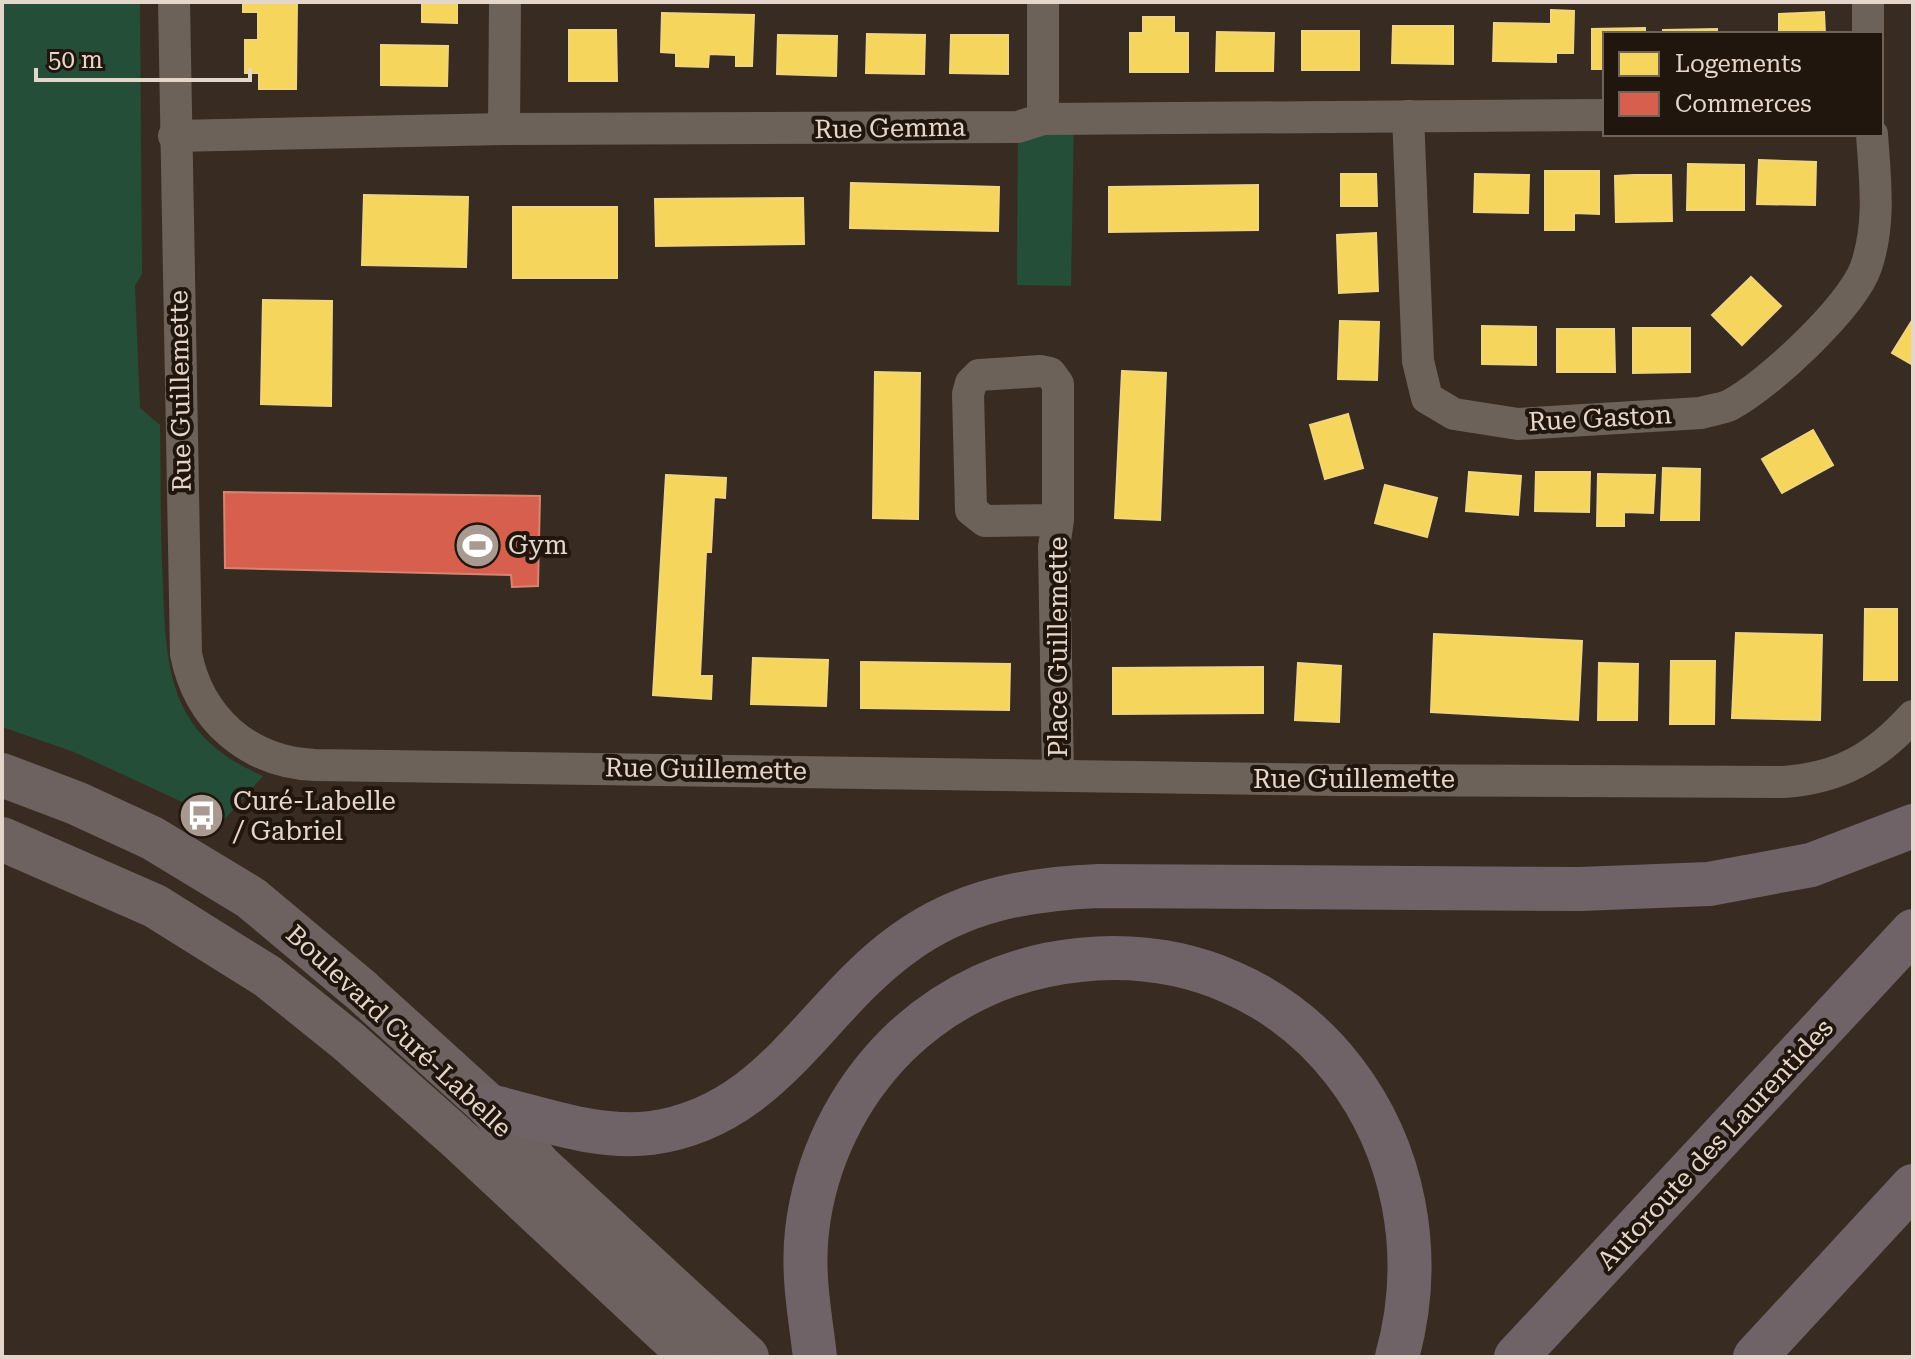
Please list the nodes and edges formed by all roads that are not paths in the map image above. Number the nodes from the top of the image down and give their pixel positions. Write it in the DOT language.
graph roads {
  1 [pos="174,2"];
  2 [pos="505,2"];
  3 [pos="1043,2"];
  4 [pos="1868,2"];
  5 [pos="1868,32"];
  6 [pos="1603,115"];
  7 [pos="1408,116"];
  8 [pos="1043,119"];
  9 [pos="504,129"];
  10 [pos="174,136"];
  11 [pos="1872,136"];
  12 [pos="1058,520"];
  13 [pos="1913,716"];
  14 [pos="2,775"];
  15 [pos="1058,775"];
  16 [pos="1913,826"];
  17 [pos="2,839"];
  18 [pos="1913,931"];
  19 [pos="489,1106"];
  20 [pos="1913,1186"];
  21 [pos="692,1357"];
  22 [pos="747,1357"];
  23 [pos="815,1357"];
  24 [pos="1397,1357"];
  25 [pos="1516,1357"];
  26 [pos="1755,1357"];
  1 -- 10 [label="street, Rue Guillemette"];
  2 -- 9 [label="street"];
  3 -- 8 [label="street"];
  4 -- 5 [label="street"];
  6 -- 7 [label="street, Rue Gemma"];
  7 -- 8 [label="street, Rue Gemma"];
  7 -- 11 [label="street, Rue Gaston"];
  8 -- 9 [label="street, Rue Gemma"];
  9 -- 10 [label="street, Rue Gemma"];
  10 -- 15 [label="street, Rue Guillemette"];
  12 -- 12 [label="street, Place Guillemette"];
  12 -- 15 [label="street, Place Guillemette"];
  13 -- 15 [label="street, Rue Guillemette"];
  14 -- 19 [label="main road, Boulevard Curé-Labelle"];
  16 -- 19 [label="highway"];
  17 -- 21 [label="main road, Boulevard Curé-Labelle"];
  18 -- 25 [label="highway, Autoroute des Laurentides"];
  19 -- 22 [label="main road, Boulevard Curé-Labelle"];
  20 -- 26 [label="highway"];
  23 -- 24 [label="highway"];
}
